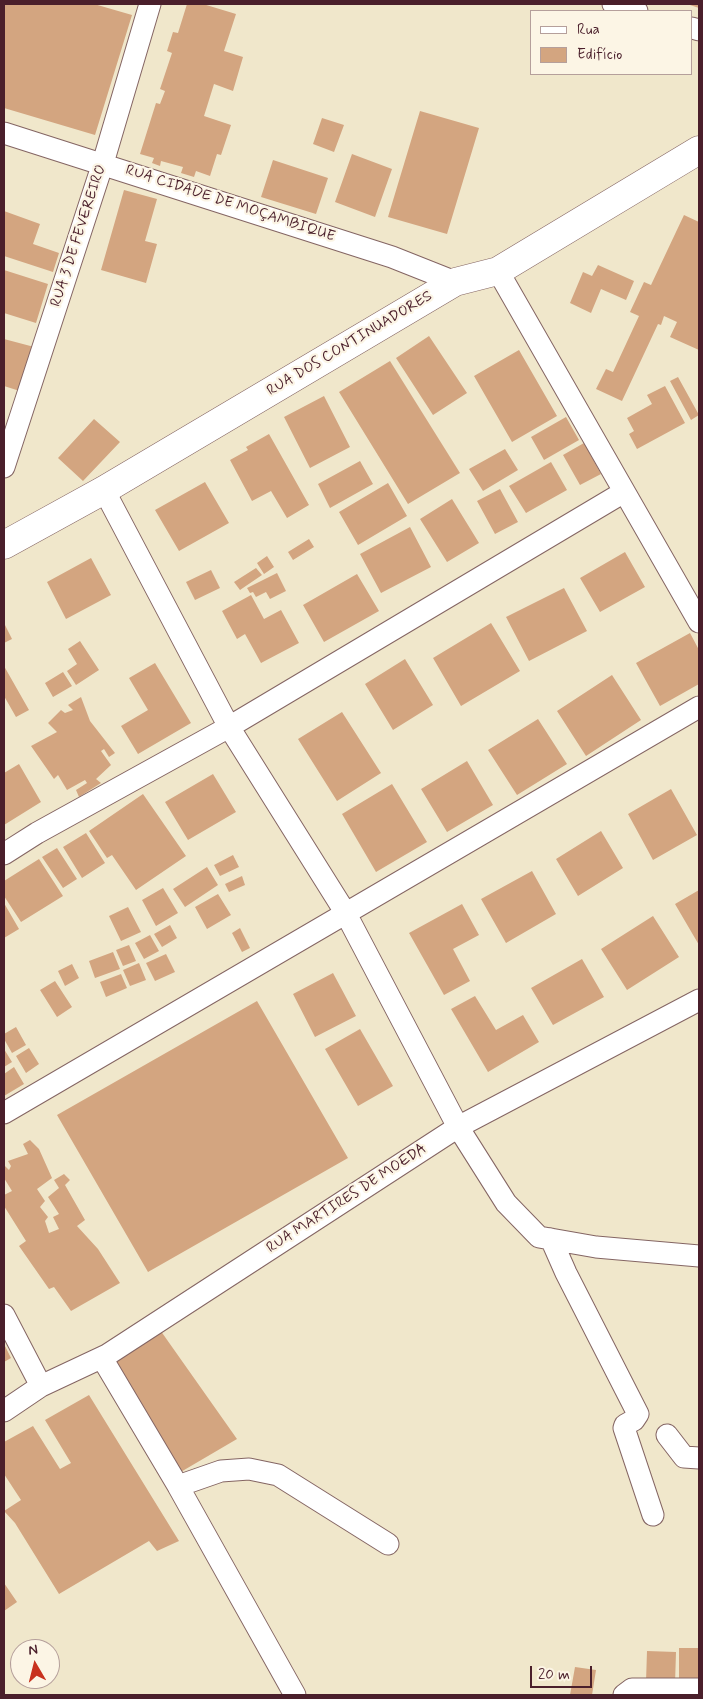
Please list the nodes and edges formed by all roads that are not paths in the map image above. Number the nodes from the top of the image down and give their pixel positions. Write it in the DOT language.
graph roads {
  1 [pos="150,4"];
  2 [pos="613,4"];
  3 [pos="634,10"];
  4 [pos="4,133"];
  5 [pos="699,150"];
  6 [pos="103,163"];
  7 [pos="498,271"];
  8 [pos="455,282"];
  9 [pos="4,467"];
  10 [pos="104,490"];
  11 [pos="624,492"];
  12 [pos="4,545"];
  13 [pos="699,622"];
  14 [pos="699,707"];
  15 [pos="229,727"];
  16 [pos="4,854"];
  17 [pos="345,912"];
  18 [pos="699,1000"];
  19 [pos="4,1112"];
  20 [pos="458,1127"];
  21 [pos="551,1239"];
  22 [pos="699,1256"];
  23 [pos="4,1315"];
  24 [pos="102,1358"];
  25 [pos="41,1386"];
  26 [pos="4,1411"];
  27 [pos="667,1435"];
  28 [pos="699,1458"];
  29 [pos="178,1486"];
  30 [pos="653,1515"];
  31 [pos="388,1544"];
  32 [pos="699,1689"];
  33 [pos="295,1695"];
  34 [pos="624,1695"];
  1 -- 6 [label="street, RUA 3 DE FEVEREIRO"];
  2 -- 3 [label="street"];
  4 -- 6 [label="street, RUA CIDADE DE MOÇAMBIQUE"];
  5 -- 7 [label="street, RUA DOS CONTINUADORES"];
  6 -- 8 [label="street, RUA CIDADE DE MOÇAMBIQUE"];
  6 -- 9 [label="street, RUA 3 DE FEVEREIRO"];
  7 -- 8 [label="street, RUA DOS CONTINUADORES"];
  7 -- 11 [label="street"];
  8 -- 10 [label="street, RUA DOS CONTINUADORES"];
  10 -- 12 [label="street, RUA DOS CONTINUADORES"];
  10 -- 15 [label="street"];
  11 -- 13 [label="street"];
  11 -- 15 [label="street"];
  14 -- 17 [label="street"];
  15 -- 16 [label="street"];
  15 -- 17 [label="street"];
  17 -- 19 [label="street"];
  17 -- 20 [label="street"];
  18 -- 20 [label="street, RUA MARTIRES DE MOEDA"];
  20 -- 21 [label="street"];
  20 -- 24 [label="street, RUA MARTIRES DE MOEDA"];
  21 -- 22 [label="street"];
  21 -- 30 [label="street"];
  23 -- 25 [label="street"];
  24 -- 25 [label="street, RUA MARTIRES DE MOEDA"];
  24 -- 29 [label="street"];
  25 -- 26 [label="street, RUA MARTIRES DE MOEDA"];
  27 -- 28 [label="street"];
  29 -- 31 [label="street"];
  29 -- 33 [label="street"];
  32 -- 34 [label="street"];
}
